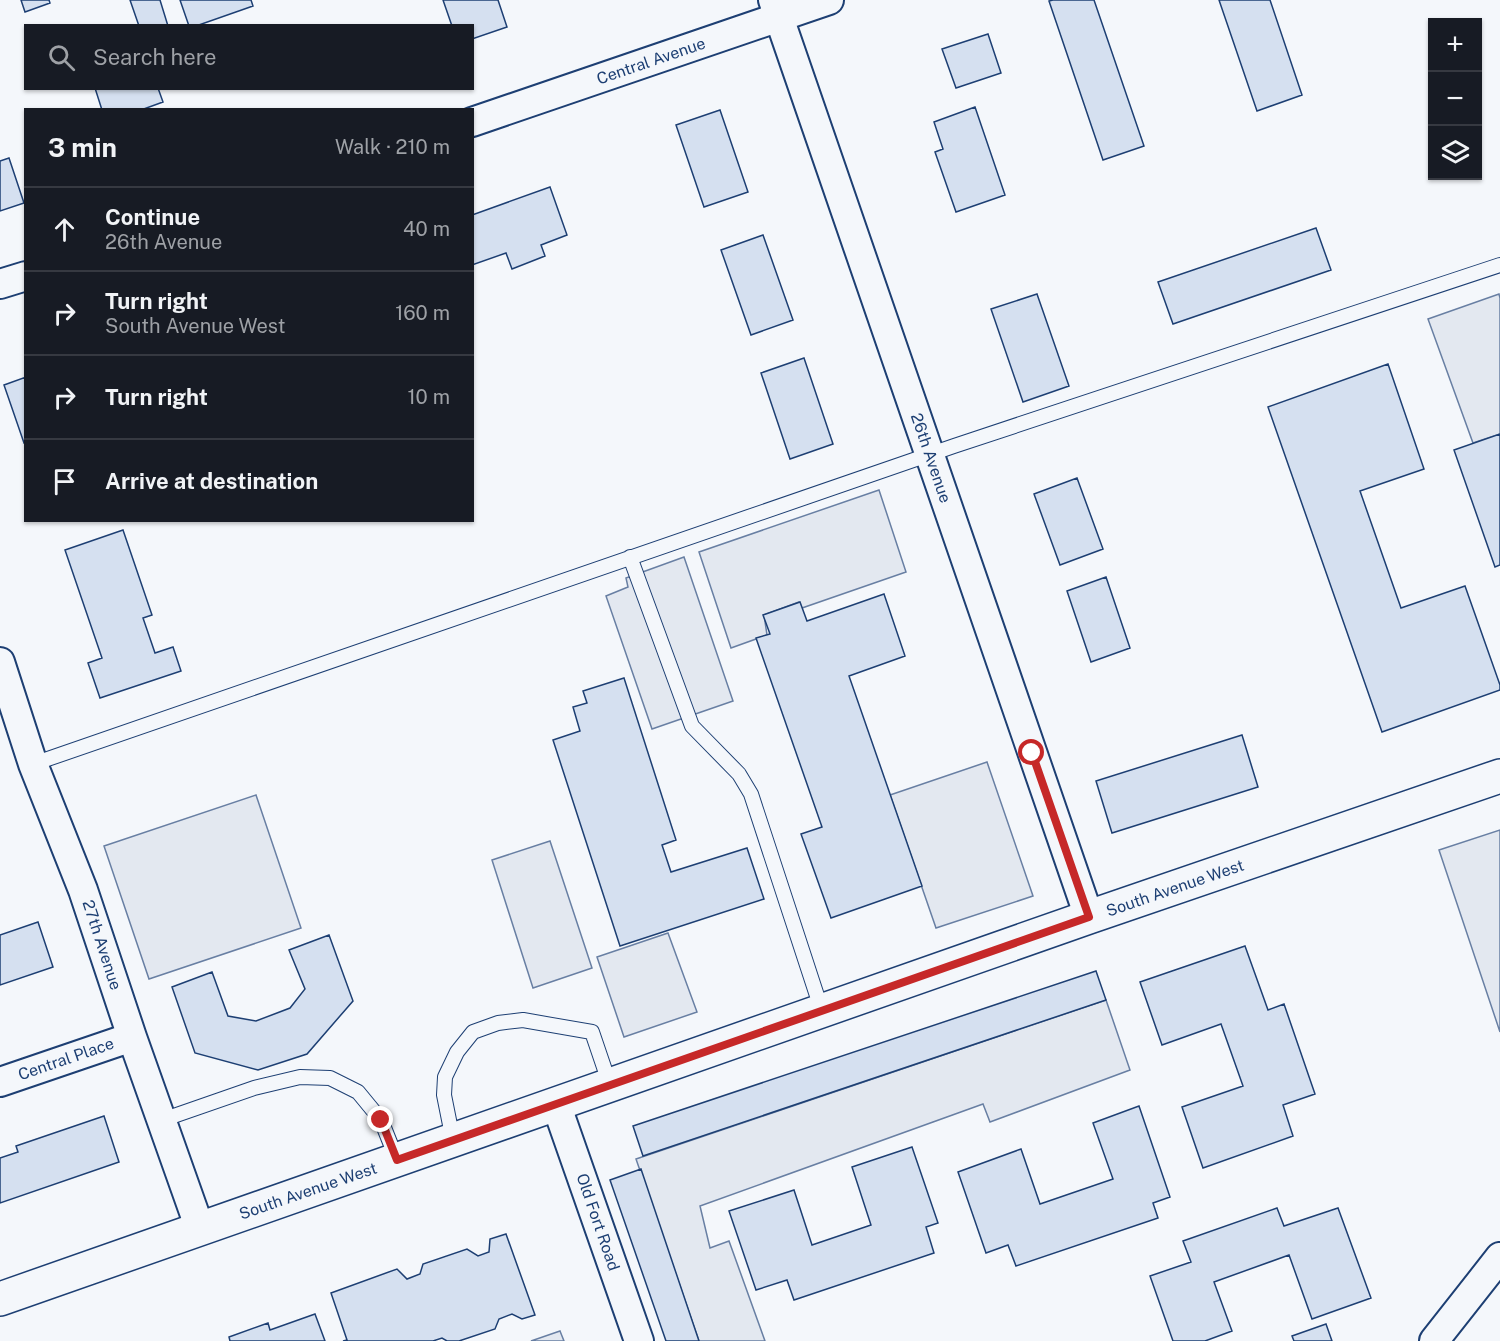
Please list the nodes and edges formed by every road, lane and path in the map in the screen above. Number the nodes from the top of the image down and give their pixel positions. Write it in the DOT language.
graph roads {
  1 [pos="829,0"];
  2 [pos="776,9"];
  3 [pos="474,121"];
  4 [pos="1500,265"];
  5 [pos="24,277"];
  6 [pos="0,284"];
  7 [pos="930,454"];
  8 [pos="630,557"];
  9 [pos="0,662"];
  10 [pos="33,764"];
  11 [pos="1500,776"];
  12 [pos="1089,917"];
  13 [pos="822,1011"];
  14 [pos="132,1037"];
  15 [pos="0,1082"];
  16 [pos="610,1085"];
  17 [pos="556,1104"];
  18 [pos="162,1120"];
  19 [pos="453,1140"];
  20 [pos="397,1160"];
  21 [pos="200,1229"];
  22 [pos="1500,1257"];
  23 [pos="0,1299"];
  24 [pos="639,1341"];
  25 [pos="1434,1341"];
  1 -- 2 [label="street, Central Avenue"];
  2 -- 3 [label="street, Central Avenue"];
  2 -- 7 [label="street, 26th Avenue"];
  4 -- 7 [label="lane"];
  5 -- 6 [label="street"];
  7 -- 8 [label="lane"];
  7 -- 12 [label="street, 26th Avenue"];
  8 -- 10 [label="lane"];
  8 -- 13 [label="lane"];
  9 -- 10 [label="street, 27th Avenue"];
  10 -- 14 [label="street, 27th Avenue"];
  11 -- 12 [label="street, South Avenue West"];
  12 -- 13 [label="street, South Avenue West"];
  13 -- 16 [label="street, South Avenue West"];
  14 -- 15 [label="street, Central Place"];
  14 -- 18 [label="street, 27th Avenue"];
  16 -- 17 [label="street, South Avenue West"];
  16 -- 19 [label="lane"];
  17 -- 19 [label="street, South Avenue West"];
  17 -- 24 [label="street, Old Fort Road"];
  18 -- 20 [label="lane"];
  18 -- 21 [label="street, 27th Avenue"];
  19 -- 20 [label="street, South Avenue West"];
  20 -- 21 [label="street, South Avenue West"];
  21 -- 23 [label="street, South Avenue West"];
  22 -- 25 [label="street"];
}
